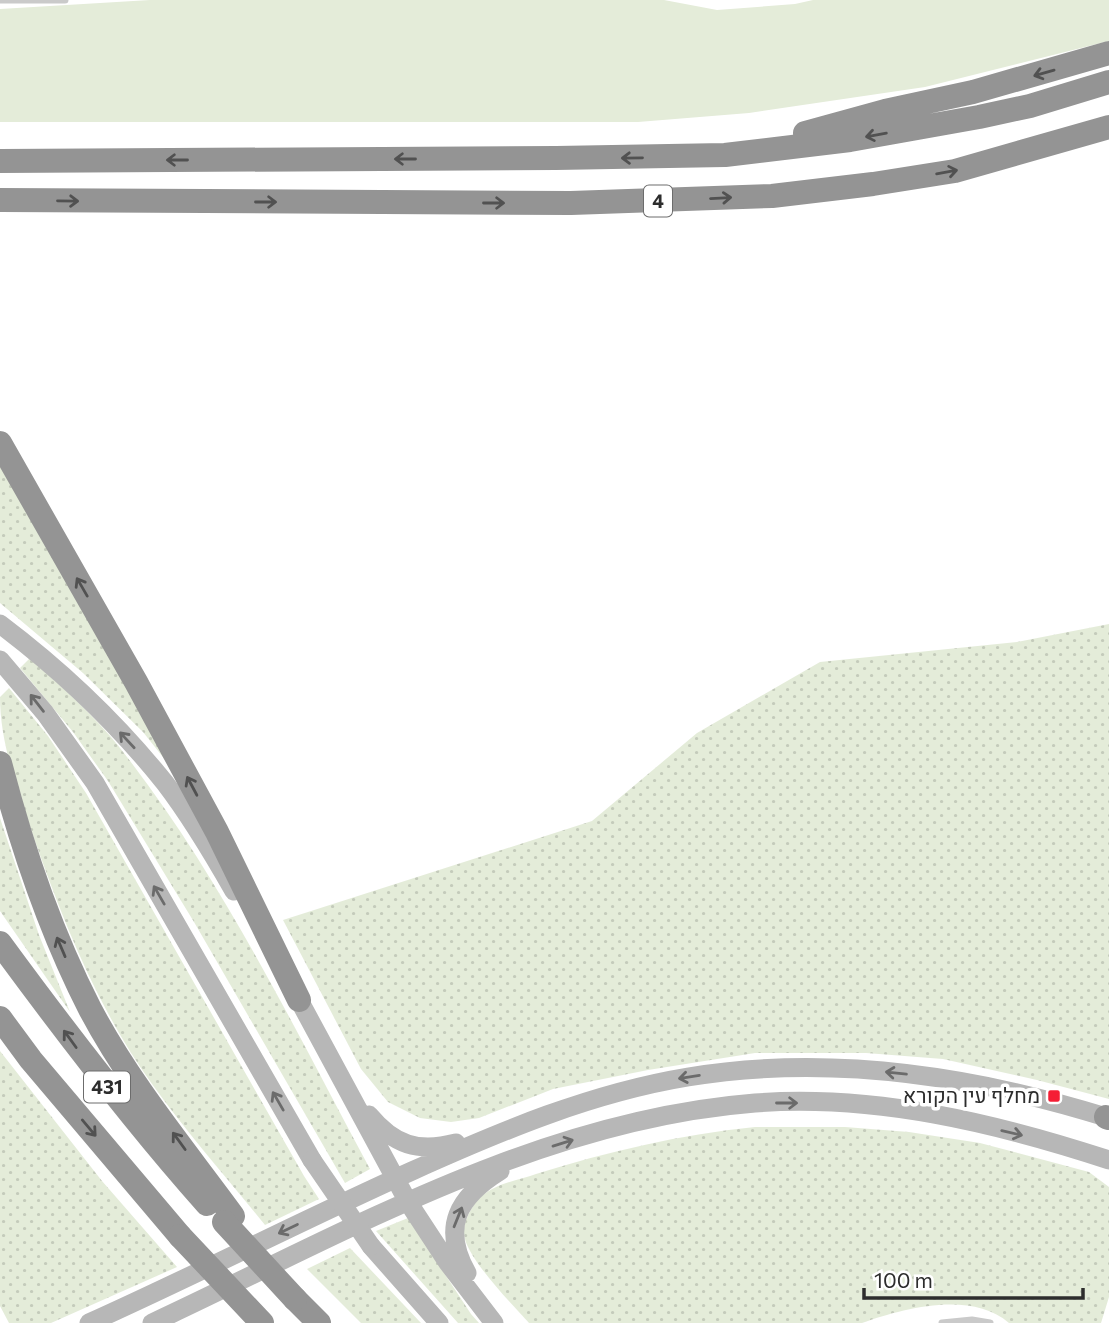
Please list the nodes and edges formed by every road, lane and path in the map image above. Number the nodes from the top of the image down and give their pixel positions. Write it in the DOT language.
graph roads {
  1 [pos="65,0"];
  2 [pos="0,1"];
  3 [pos="1109,53"];
  4 [pos="1109,82"];
  5 [pos="1109,127"];
  6 [pos="725,155"];
  7 [pos="0,161"];
  8 [pos="0,200"];
  9 [pos="0,443"];
  10 [pos="0,624"];
  11 [pos="0,660"];
  12 [pos="0,763"];
  13 [pos="0,943"];
  14 [pos="299,1000"];
  15 [pos="0,1018"];
  16 [pos="351,1093"];
  17 [pos="1108,1118"];
  18 [pos="495,1133"];
  19 [pos="1087,1153"];
  20 [pos="527,1154"];
  21 [pos="1109,1160"];
  22 [pos="1109,1168"];
  23 [pos="395,1178"];
  24 [pos="408,1202"];
  25 [pos="229,1219"];
  26 [pos="89,1323"];
  27 [pos="152,1323"];
  28 [pos="262,1323"];
  29 [pos="319,1323"];
  30 [pos="439,1323"];
  31 [pos="494,1323"];
  32 [pos="942,1323"];
  33 [pos="990,1323"];
  1 -- 2 [label="lane"];
  3 -- 6 [label="highway, one-way"];
  4 -- 6 [label="highway, 4, one-way"];
  8 -- 5 [label="highway, 4, one-way"];
  6 -- 7 [label="highway, 4, one-way"];
  14 -- 9 [label="highway, one-way"];
  14 -- 10 [label="main road, one-way"];
  30 -- 11 [label="main road, one-way, bridge"];
  25 -- 12 [label="highway, one-way"];
  25 -- 13 [label="highway, 431, one-way"];
  14 -- 16 [label="main road"];
  15 -- 28 [label="highway, 431, one-way, bridge"];
  16 -- 18 [label="main road"];
  16 -- 23 [label="main road"];
  17 -- 18 [label="main road, one-way"];
  18 -- 23 [label="main road"];
  20 -- 19 [label="main road, one-way"];
  19 -- 21 [label="main road"];
  19 -- 22 [label="main road"];
  20 -- 24 [label="main road"];
  31 -- 20 [label="main road, one-way"];
  23 -- 24 [label="main road"];
  23 -- 26 [label="main road, one-way"];
  24 -- 27 [label="main road"];
  24 -- 31 [label="main road"];
  25 -- 29 [label="highway, 431, bridge"];
  32 -- 33 [label="lane"];
}
